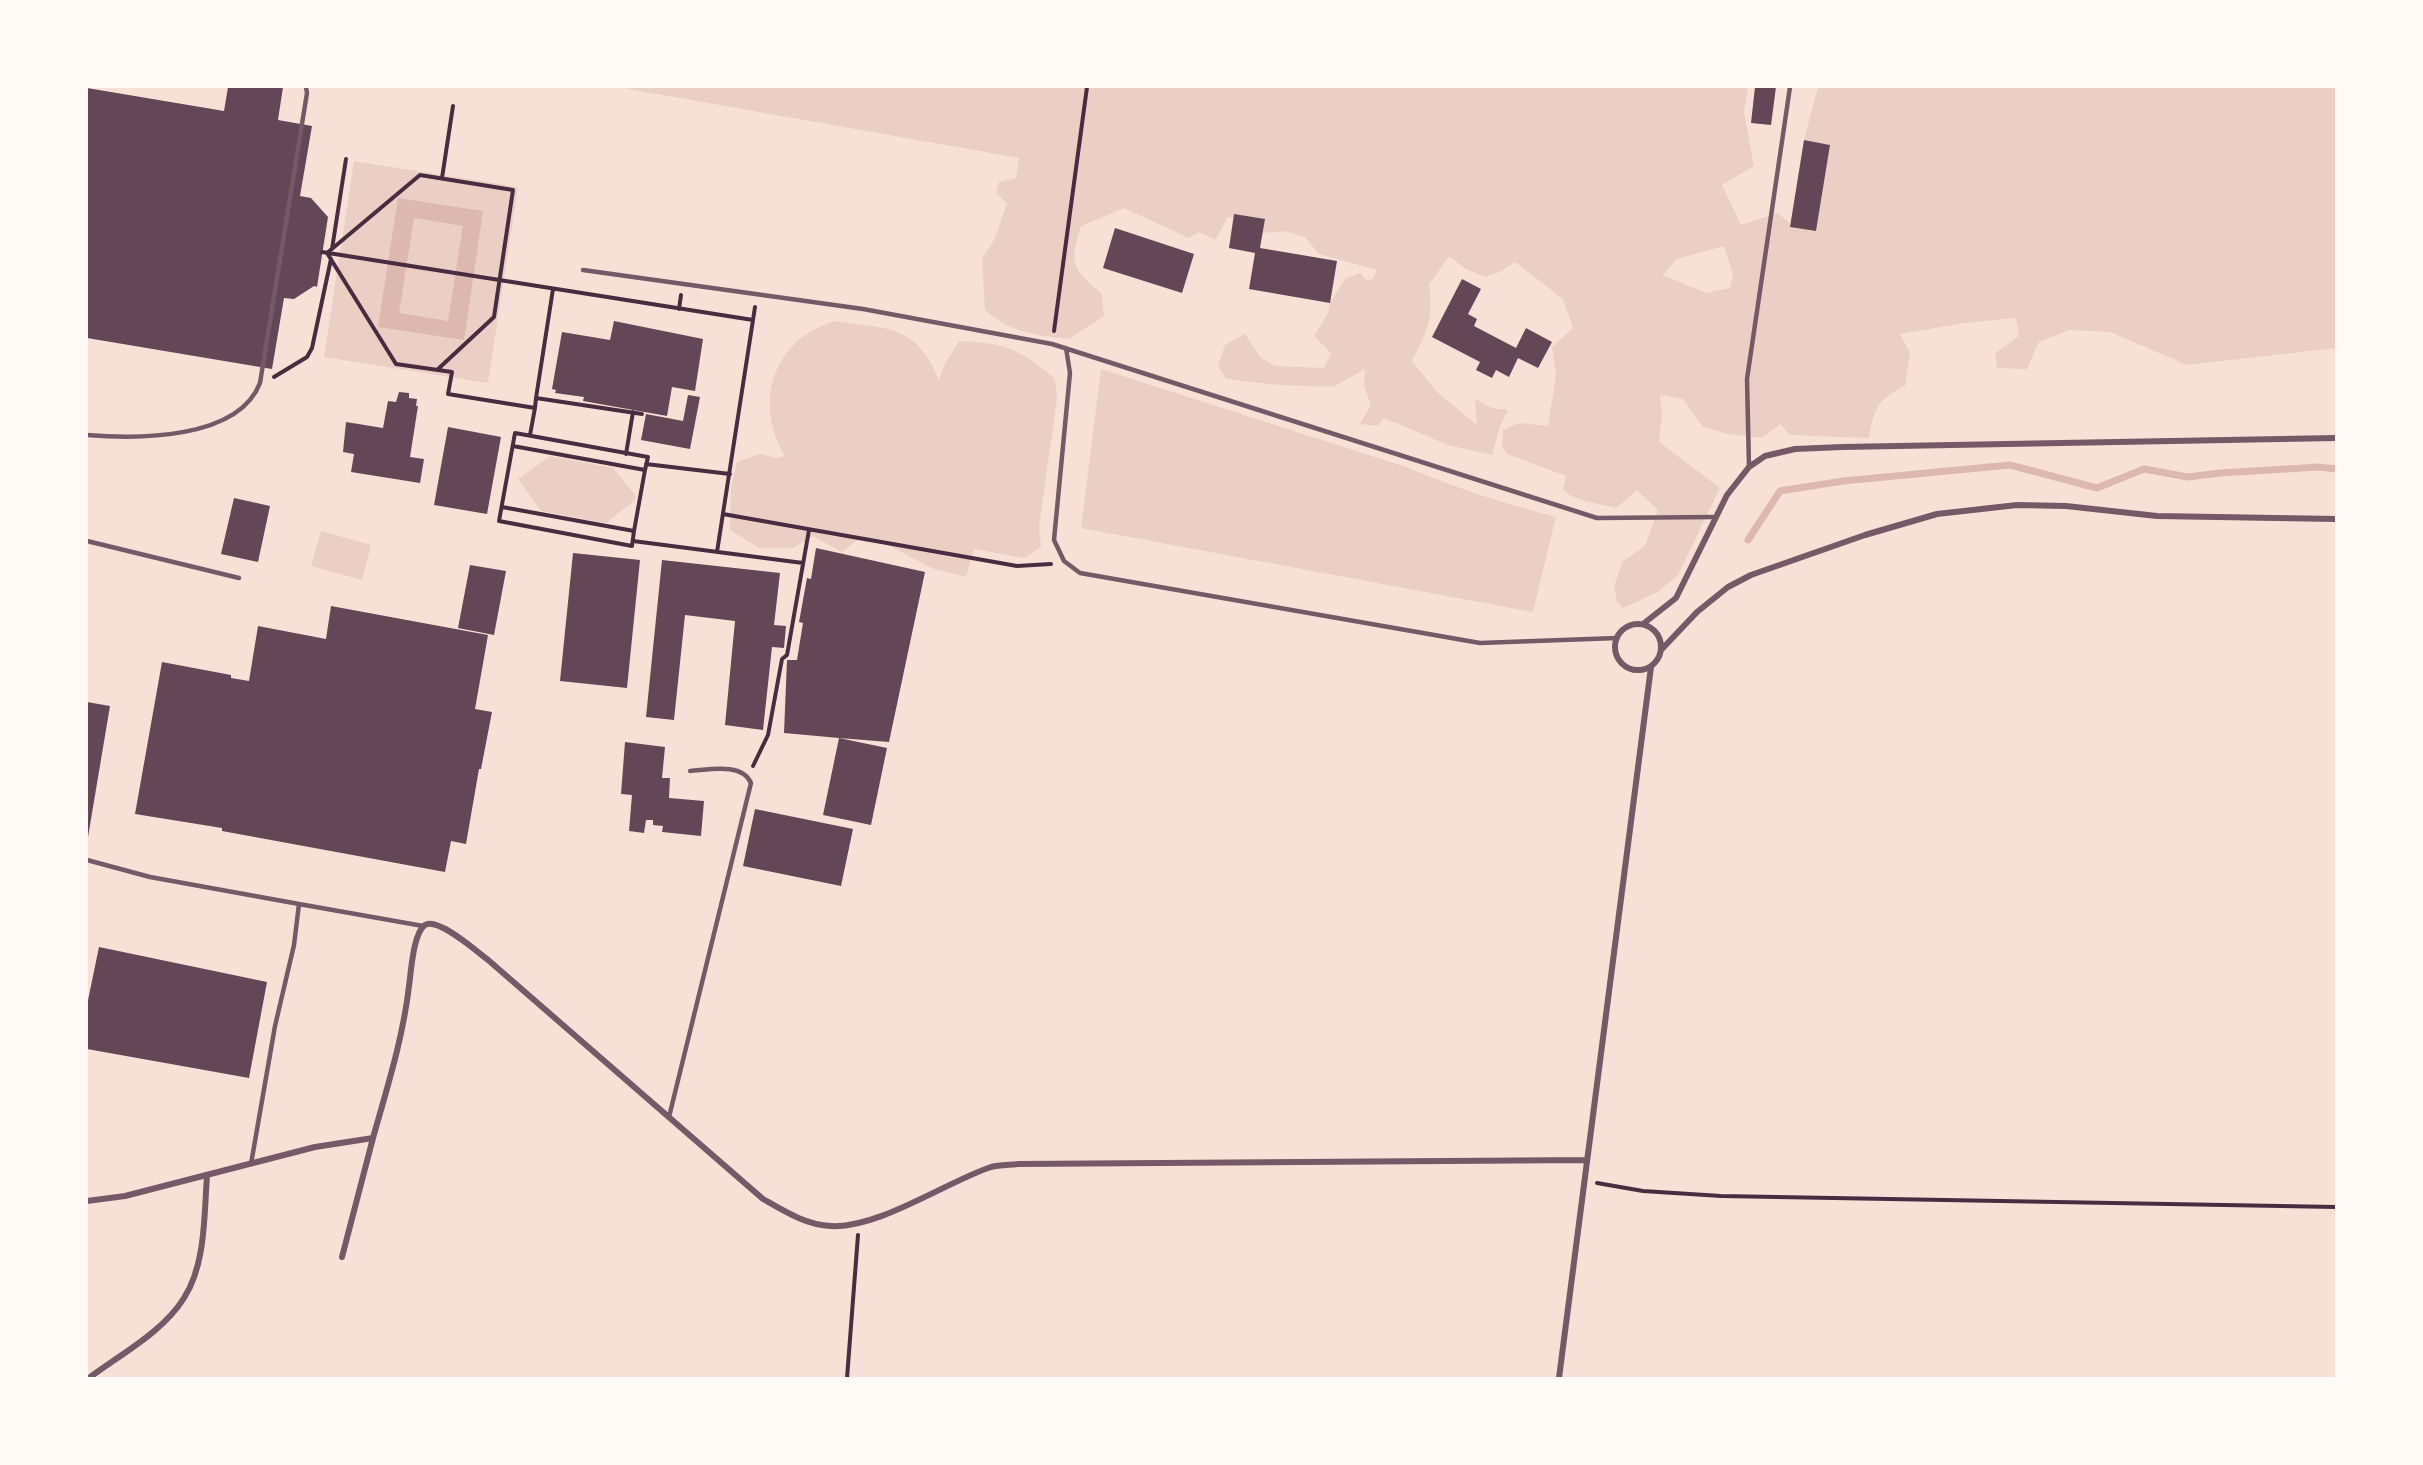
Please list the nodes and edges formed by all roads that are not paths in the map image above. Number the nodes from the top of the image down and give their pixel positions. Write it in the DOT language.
graph roads {
  1 [pos="306,87"];
  2 [pos="1790,87"];
  3 [pos="583,270"];
  4 [pos="1066,348"];
  5 [pos="87,435"];
  6 [pos="2336,438"];
  7 [pos="1749,466"];
  8 [pos="1716,517"];
  9 [pos="2336,519"];
  10 [pos="87,541"];
  11 [pos="239,578"];
  12 [pos="1643,624"];
  13 [pos="1617,638"];
  14 [pos="1662,649"];
  15 [pos="1651,667"];
  16 [pos="690,771"];
  17 [pos="87,860"];
  18 [pos="299,904"];
  19 [pos="423,926"];
  20 [pos="669,1117"];
  21 [pos="373,1138"];
  22 [pos="1587,1160"];
  23 [pos="251,1164"];
  24 [pos="207,1176"];
  25 [pos="87,1201"];
  26 [pos="342,1257"];
  27 [pos="89,1378"];
  28 [pos="1559,1378"];
  1 -- 5 [label="lane"];
  2 -- 7 [label="lane"];
  3 -- 4 [label="lane"];
  4 -- 8 [label="lane"];
  4 -- 13 [label="lane"];
  6 -- 7 [label="street"];
  7 -- 8 [label="street"];
  8 -- 12 [label="street"];
  9 -- 14 [label="street"];
  10 -- 11 [label="lane"];
  12 -- 13 [label="street"];
  12 -- 14 [label="street"];
  13 -- 15 [label="street"];
  14 -- 15 [label="street"];
  15 -- 22 [label="street"];
  16 -- 20 [label="lane"];
  17 -- 18 [label="lane"];
  18 -- 19 [label="lane"];
  18 -- 23 [label="lane"];
  19 -- 20 [label="street"];
  19 -- 21 [label="street"];
  20 -- 22 [label="street"];
  21 -- 23 [label="street"];
  21 -- 26 [label="street"];
  22 -- 28 [label="street"];
  23 -- 24 [label="street"];
  24 -- 25 [label="street"];
  24 -- 27 [label="street"];
}
